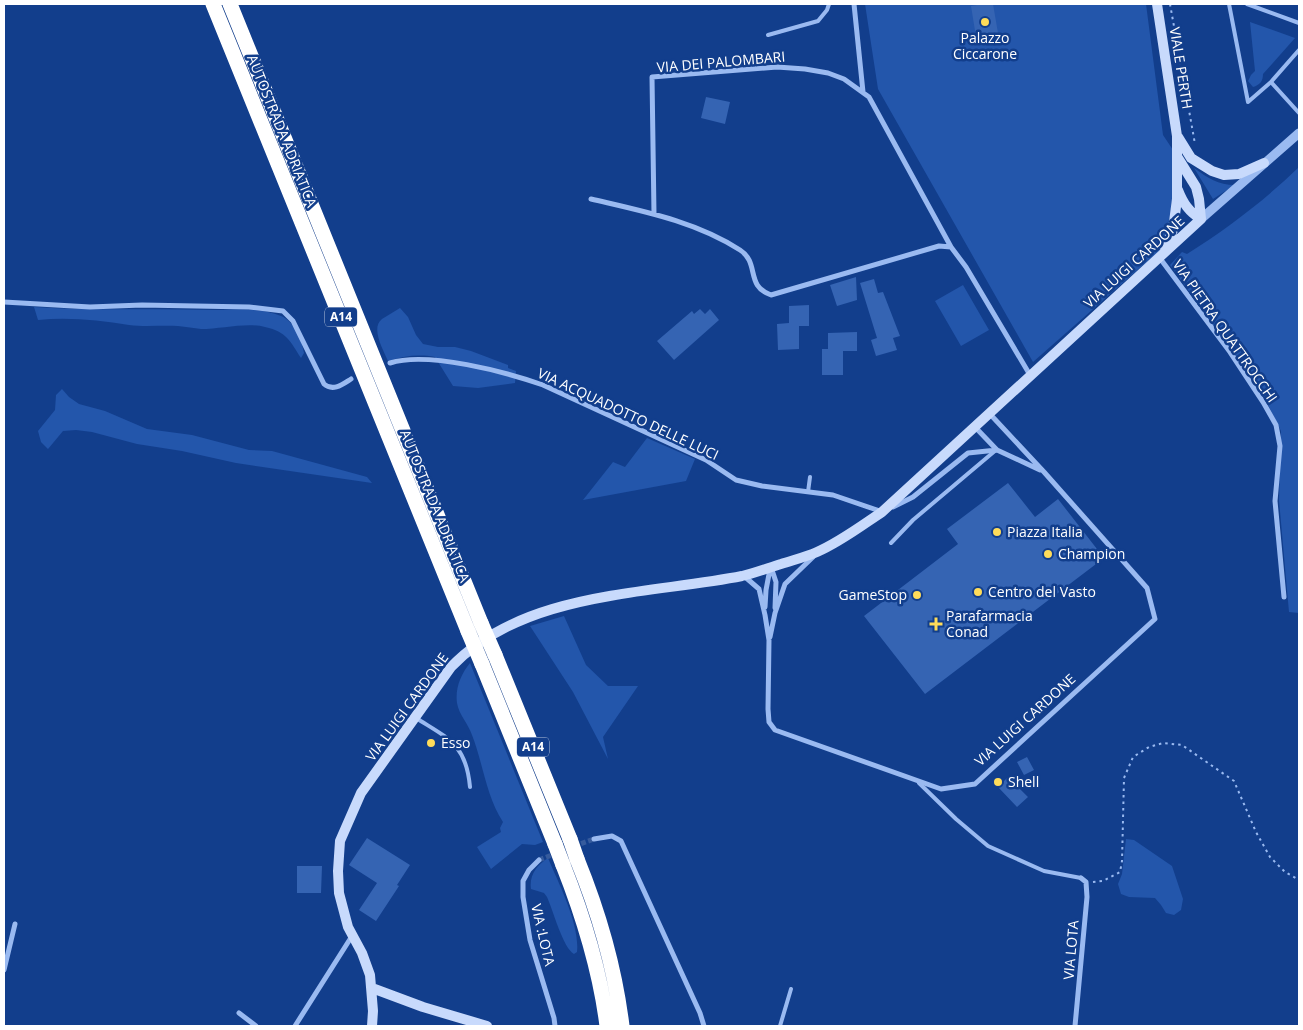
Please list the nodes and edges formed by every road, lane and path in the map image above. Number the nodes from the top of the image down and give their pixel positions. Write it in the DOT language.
graph roads {
  1 [pos="213,4"];
  2 [pos="230,4"];
  3 [pos="830,4"];
  4 [pos="854,4"];
  5 [pos="1157,4"];
  6 [pos="1170,4"];
  7 [pos="1229,4"];
  8 [pos="1247,4"];
  9 [pos="1299,23"];
  10 [pos="768,35"];
  11 [pos="1299,50"];
  12 [pos="1271,82"];
  13 [pos="863,92"];
  14 [pos="1299,113"];
  15 [pos="1299,133"];
  16 [pos="1177,136"];
  17 [pos="1177,156"];
  18 [pos="1191,158"];
  19 [pos="1264,163"];
  20 [pos="1178,189"];
  21 [pos="591,198"];
  22 [pos="654,214"];
  23 [pos="1201,219"];
  24 [pos="951,247"];
  25 [pos="1161,254"];
  26 [pos="4,302"];
  27 [pos="390,363"];
  28 [pos="1031,375"];
  29 [pos="351,379"];
  30 [pos="988,413"];
  31 [pos="974,426"];
  32 [pos="997,450"];
  33 [pos="1044,472"];
  34 [pos="810,477"];
  35 [pos="808,492"];
  36 [pos="882,512"];
  37 [pos="891,543"];
  38 [pos="817,552"];
  39 [pos="771,567"];
  40 [pos="743,576"];
  41 [pos="1284,597"];
  42 [pos="775,613"];
  43 [pos="765,615"];
  44 [pos="769,640"];
  45 [pos="415,717"];
  46 [pos="918,781"];
  47 [pos="470,787"];
  48 [pos="594,839"];
  49 [pos="539,860"];
  50 [pos="570,862"];
  51 [pos="1084,880"];
  52 [pos="1299,880"];
  53 [pos="15,924"];
  54 [pos="352,936"];
  55 [pos="4,970"];
  56 [pos="372,988"];
  57 [pos="791,990"];
  58 [pos="239,1014"];
  59 [pos="256,1026"];
  60 [pos="294,1026"];
  61 [pos="372,1026"];
  62 [pos="487,1026"];
  63 [pos="554,1026"];
  64 [pos="607,1026"];
  65 [pos="622,1026"];
  66 [pos="704,1026"];
  67 [pos="780,1026"];
  68 [pos="1075,1026"];
  1 -- 50 [label="highway, AUTOSTRADA ADRIATICA / A14, bridge"];
  2 -- 50 [label="highway, AUTOSTRADA ADRIATICA / A14, bridge"];
  3 -- 10 [label="lane"];
  4 -- 13 [label="street"];
  5 -- 16 [label="main road, VIALE PERTH"];
  6 -- 18 [label="path"];
  7 -- 12 [label="lane"];
  8 -- 9 [label="lane"];
  11 -- 12 [label="lane"];
  12 -- 14 [label="lane"];
  13 -- 22 [label="street, VIA DEI PALOMBARI"];
  13 -- 24 [label="street, VIA DEI PALOMBARI"];
  15 -- 19 [label="street, VIA LUIGI CARDONE"];
  16 -- 17 [label="main road, VIALE PERTH"];
  16 -- 18 [label="main road, VIALE PERTH"];
  17 -- 20 [label="main road, VIALE PERTH"];
  17 -- 23 [label="main road"];
  18 -- 19 [label="main road, VIALE PERTH"];
  19 -- 23 [label="street, VIA LUIGI CARDONE"];
  20 -- 23 [label="main road, VIALE PERTH"];
  20 -- 25 [label="main road, VIALE PERTH"];
  21 -- 22 [label="street"];
  22 -- 24 [label="street"];
  23 -- 25 [label="main road, VIA LUIGI CARDONE"];
  24 -- 28 [label="street, VIA DEI PALOMBARI"];
  25 -- 28 [label="main road, VIA LUIGI CARDONE"];
  25 -- 41 [label="street, VIA PIETRA QUATTROCCHI"];
  26 -- 29 [label="street"];
  27 -- 35 [label="street, VIA ACQUADOTTO DELLE LUCI"];
  28 -- 30 [label="main road, VIA LUIGI CARDONE"];
  30 -- 31 [label="main road, VIA LUIGI CARDONE"];
  30 -- 33 [label="street, VIA LUIGI CARDONE"];
  31 -- 32 [label="street, VIA LUIGI CARDONE"];
  31 -- 36 [label="main road, VIA LUIGI CARDONE"];
  32 -- 33 [label="street, VIA LUIGI CARDONE"];
  32 -- 36 [label="street, VIA LUIGI CARDONE"];
  32 -- 37 [label="lane"];
  33 -- 46 [label="street, VIA LUIGI CARDONE"];
  34 -- 35 [label="lane"];
  35 -- 36 [label="street, VIA ACQUADOTTO DELLE LUCI"];
  36 -- 38 [label="main road, VIA LUIGI CARDONE"];
  38 -- 39 [label="main road, VIA LUIGI CARDONE"];
  38 -- 42 [label="street, VIA LUIGI CARDONE"];
  39 -- 40 [label="main road, VIA LUIGI CARDONE"];
  39 -- 42 [label="street, VIA LUIGI CARDONE"];
  39 -- 43 [label="street, VIA LUIGI CARDONE"];
  40 -- 43 [label="street, VIA LUIGI CARDONE"];
  40 -- 45 [label="main road, VIA LUIGI CARDONE"];
  42 -- 44 [label="street, VIA LUIGI CARDONE"];
  43 -- 44 [label="street, VIA LUIGI CARDONE"];
  44 -- 46 [label="street, VIA LUIGI CARDONE"];
  45 -- 47 [label="lane"];
  45 -- 54 [label="main road, VIA LUIGI CARDONE"];
  46 -- 51 [label="lane"];
  48 -- 66 [label="street"];
  49 -- 63 [label="street, VIA :LOTA"];
  50 -- 64 [label="highway, AUTOSTRADA ADRIATICA / A14"];
  50 -- 65 [label="highway, AUTOSTRADA ADRIATICA / A14"];
  51 -- 52 [label="path"];
  51 -- 68 [label="street, VIA LOTA"];
  53 -- 55 [label="street"];
  54 -- 56 [label="main road, VIA LUIGI CARDONE"];
  54 -- 60 [label="street"];
  56 -- 61 [label="main road, VIA LUIGI CARDONE"];
  56 -- 62 [label="main road"];
  57 -- 67 [label="lane"];
  58 -- 59 [label="street"];
}
